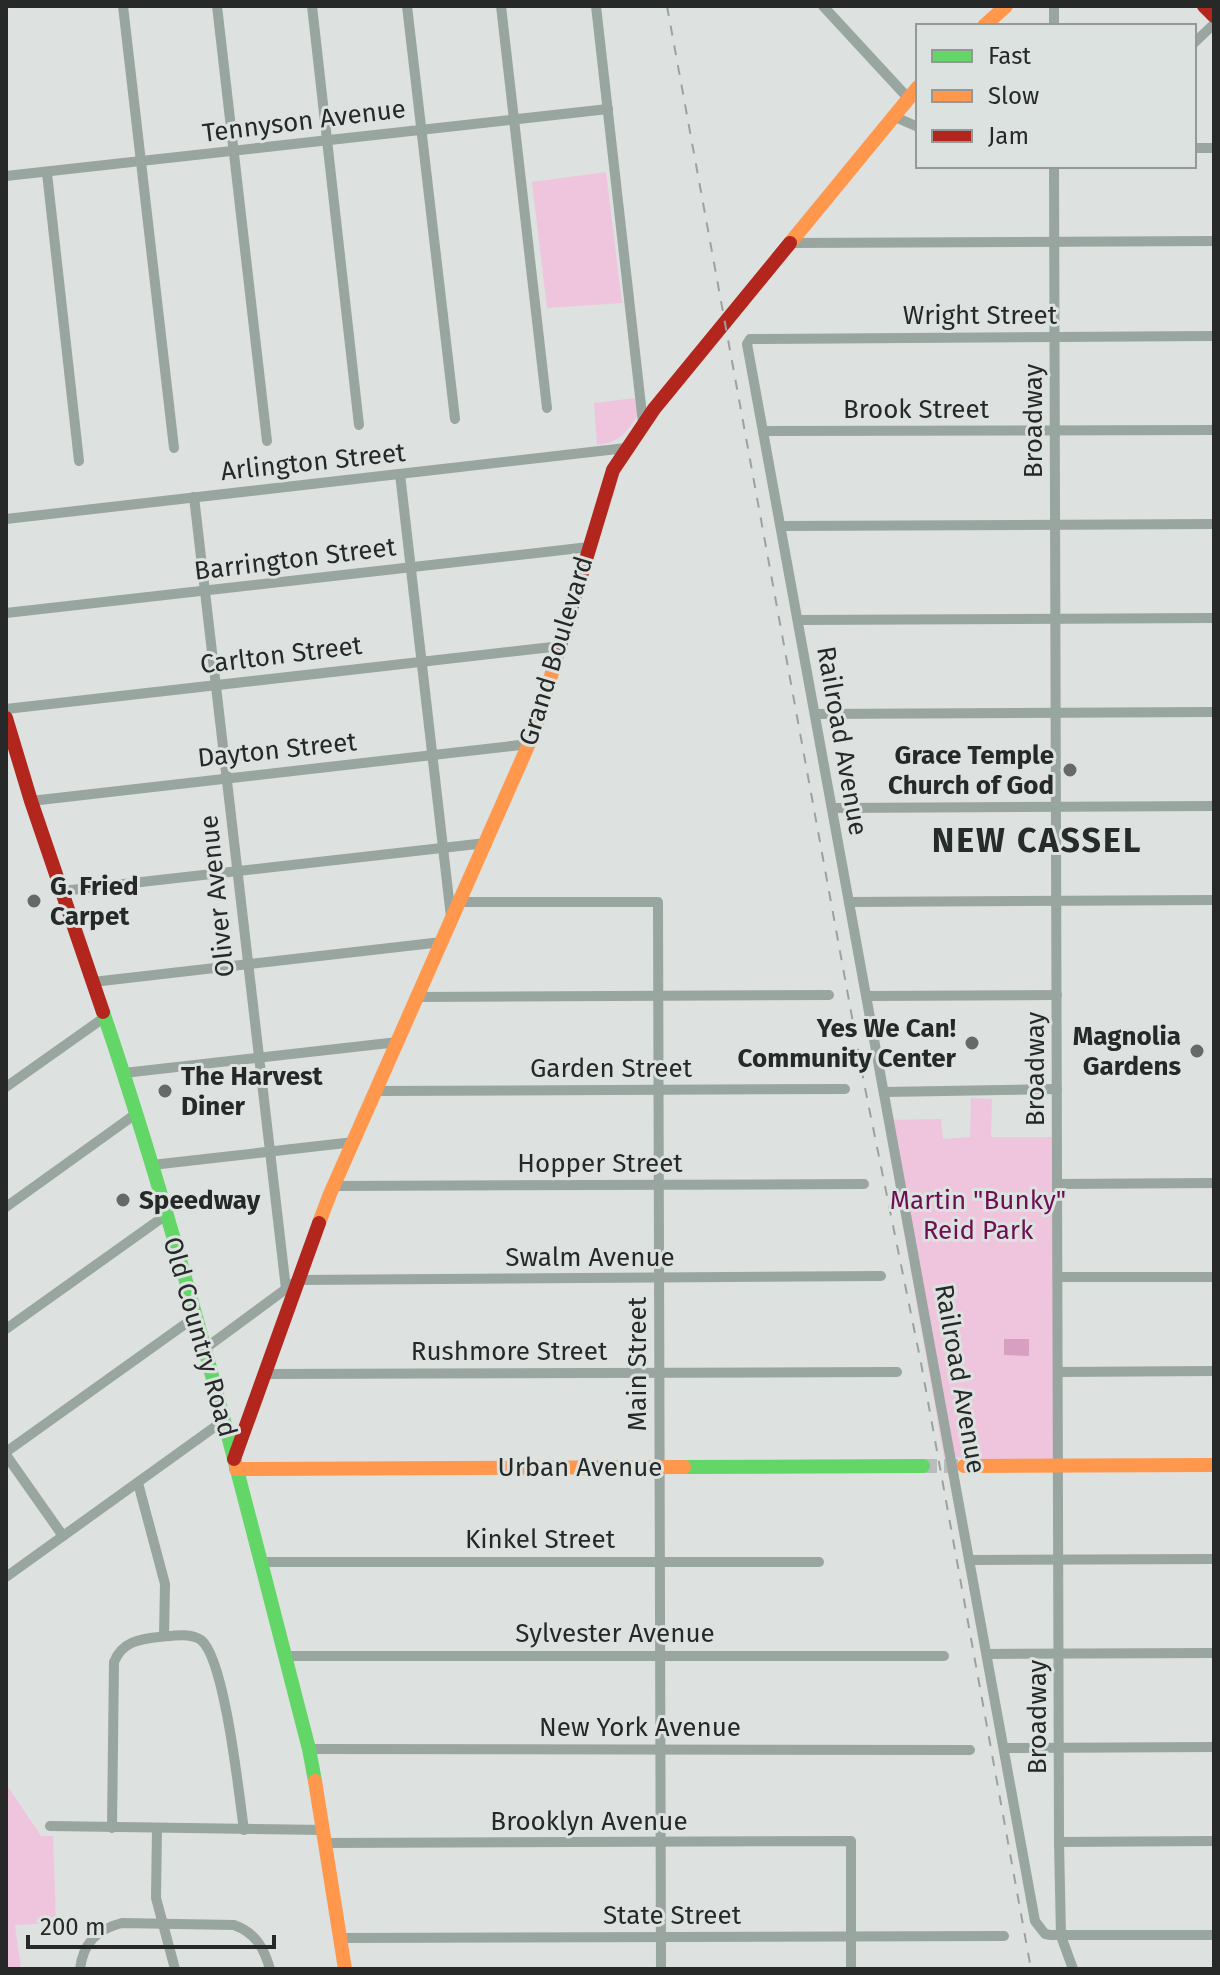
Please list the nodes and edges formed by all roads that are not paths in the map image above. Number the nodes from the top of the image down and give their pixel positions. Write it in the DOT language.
graph roads {
  1 [pos="123,6"];
  2 [pos="217,6"];
  3 [pos="312,6"];
  4 [pos="407,6"];
  5 [pos="501,6"];
  6 [pos="596,6"];
  7 [pos="823,6"];
  8 [pos="1006,6"];
  9 [pos="1204,6"];
  10 [pos="1214,16"];
  11 [pos="986,24"];
  12 [pos="1214,24"];
  13 [pos="1196,41"];
  14 [pos="913,92"];
  15 [pos="608,109"];
  16 [pos="893,116"];
  17 [pos="515,119"];
  18 [pos="916,126"];
  19 [pos="421,130"];
  20 [pos="328,141"];
  21 [pos="234,151"];
  22 [pos="140,162"];
  23 [pos="1054,168"];
  24 [pos="47,173"];
  25 [pos="6,176"];
  26 [pos="1214,241"];
  27 [pos="1054,243"];
  28 [pos="788,247"];
  29 [pos="1214,336"];
  30 [pos="1055,337"];
  31 [pos="747,341"];
  32 [pos="547,408"];
  33 [pos="455,419"];
  34 [pos="643,423"];
  35 [pos="359,425"];
  36 [pos="1054,429"];
  37 [pos="1214,430"];
  38 [pos="763,431"];
  39 [pos="267,441"];
  40 [pos="174,448"];
  41 [pos="626,448"];
  42 [pos="79,461"];
  43 [pos="400,474"];
  44 [pos="194,497"];
  45 [pos="6,519"];
  46 [pos="1214,524"];
  47 [pos="1055,525"];
  48 [pos="781,526"];
  49 [pos="589,547"];
  50 [pos="410,567"];
  51 [pos="206,591"];
  52 [pos="6,613"];
  53 [pos="1214,618"];
  54 [pos="1056,619"];
  55 [pos="798,620"];
  56 [pos="561,646"];
  57 [pos="421,661"];
  58 [pos="215,684"];
  59 [pos="6,709"];
  60 [pos="1214,712"];
  61 [pos="1056,713"];
  62 [pos="815,714"];
  63 [pos="7,724"];
  64 [pos="529,744"];
  65 [pos="432,754"];
  66 [pos="226,778"];
  67 [pos="31,801"];
  68 [pos="1214,806"];
  69 [pos="1056,807"];
  70 [pos="832,808"];
  71 [pos="486,843"];
  72 [pos="442,848"];
  73 [pos="237,871"];
  74 [pos="62,891"];
  75 [pos="1214,900"];
  76 [pos="1056,901"];
  77 [pos="460,902"];
  78 [pos="849,902"];
  79 [pos="452,921"];
  80 [pos="442,942"];
  81 [pos="247,965"];
  82 [pos="93,982"];
  83 [pos="829,995"];
  84 [pos="1057,995"];
  85 [pos="658,996"];
  86 [pos="867,996"];
  87 [pos="418,997"];
  88 [pos="105,1017"];
  89 [pos="398,1042"];
  90 [pos="258,1058"];
  91 [pos="124,1073"];
  92 [pos="6,1087"];
  93 [pos="845,1089"];
  94 [pos="1057,1089"];
  95 [pos="658,1090"];
  96 [pos="376,1091"];
  97 [pos="884,1092"];
  98 [pos="137,1113"];
  99 [pos="354,1142"];
  100 [pos="269,1151"];
  101 [pos="152,1165"];
  102 [pos="1214,1183"];
  103 [pos="658,1184"];
  104 [pos="864,1184"];
  105 [pos="1057,1184"];
  106 [pos="335,1186"];
  107 [pos="6,1207"];
  108 [pos="166,1215"];
  109 [pos="881,1276"];
  110 [pos="1058,1277"];
  111 [pos="1214,1277"];
  112 [pos="659,1279"];
  113 [pos="292,1284"];
  114 [pos="195,1317"];
  115 [pos="6,1329"];
  116 [pos="203,1350"];
  117 [pos="1214,1371"];
  118 [pos="897,1372"];
  119 [pos="1058,1372"];
  120 [pos="659,1373"];
  121 [pos="264,1374"];
  122 [pos="223,1421"];
  123 [pos="6,1454"];
  124 [pos="235,1464"];
  125 [pos="1214,1465"];
  126 [pos="923,1466"];
  127 [pos="964,1466"];
  128 [pos="1058,1466"];
  129 [pos="659,1467"];
  130 [pos="138,1483"];
  131 [pos="63,1536"];
  132 [pos="1058,1559"];
  133 [pos="1214,1559"];
  134 [pos="969,1560"];
  135 [pos="659,1561"];
  136 [pos="260,1562"];
  137 [pos="819,1562"];
  138 [pos="6,1577"];
  139 [pos="164,1636"];
  140 [pos="1059,1653"];
  141 [pos="1214,1653"];
  142 [pos="987,1654"];
  143 [pos="660,1655"];
  144 [pos="285,1656"];
  145 [pos="944,1656"];
  146 [pos="1214,1747"];
  147 [pos="1004,1748"];
  148 [pos="1059,1748"];
  149 [pos="309,1749"];
  150 [pos="660,1749"];
  151 [pos="970,1750"];
  152 [pos="50,1826"];
  153 [pos="112,1828"];
  154 [pos="157,1829"];
  155 [pos="244,1830"];
  156 [pos="325,1836"];
  157 [pos="1214,1841"];
  158 [pos="1059,1842"];
  159 [pos="660,1843"];
  160 [pos="163,1923"];
  161 [pos="1214,1935"];
  162 [pos="851,1936"];
  163 [pos="1004,1936"];
  164 [pos="1061,1936"];
  165 [pos="660,1937"];
  166 [pos="341,1938"];
  167 [pos="80,1969"];
  168 [pos="175,1969"];
  169 [pos="270,1969"];
  170 [pos="345,1969"];
  171 [pos="661,1969"];
  172 [pos="851,1969"];
  173 [pos="1073,1969"];
  1 -- 22 [label="street"];
  2 -- 21 [label="street"];
  3 -- 20 [label="street"];
  4 -- 19 [label="street"];
  5 -- 17 [label="street"];
  6 -- 15 [label="street"];
  7 -- 14 [label="street"];
  8 -- 11 [label="street"];
  9 -- 10 [label="street"];
  12 -- 13 [label="street"];
  14 -- 16 [label="street, Grand Boulevard"];
  15 -- 17 [label="street, Tennyson Avenue"];
  15 -- 34 [label="street"];
  16 -- 18 [label="street"];
  16 -- 28 [label="street, Grand Boulevard"];
  17 -- 19 [label="street, Tennyson Avenue"];
  17 -- 32 [label="street"];
  19 -- 20 [label="street, Tennyson Avenue"];
  19 -- 33 [label="street"];
  20 -- 21 [label="street, Tennyson Avenue"];
  20 -- 35 [label="street"];
  21 -- 22 [label="street, Tennyson Avenue"];
  21 -- 39 [label="street"];
  22 -- 24 [label="street, Tennyson Avenue"];
  22 -- 40 [label="street"];
  23 -- 27 [label="street, Broadway"];
  24 -- 25 [label="street, Tennyson Avenue"];
  24 -- 42 [label="street"];
  26 -- 27 [label="street"];
  27 -- 28 [label="street"];
  27 -- 30 [label="street, Broadway"];
  28 -- 34 [label="street, Grand Boulevard"];
  29 -- 30 [label="street, Wright Street"];
  30 -- 31 [label="street, Wright Street"];
  30 -- 36 [label="street, Broadway"];
  31 -- 38 [label="street, Railroad Avenue"];
  34 -- 41 [label="street, Grand Boulevard"];
  36 -- 37 [label="street, Brook Street"];
  36 -- 38 [label="street, Brook Street"];
  36 -- 47 [label="street, Broadway"];
  38 -- 48 [label="street, Railroad Avenue"];
  41 -- 43 [label="street, Arlington Street"];
  41 -- 49 [label="street, Grand Boulevard"];
  43 -- 44 [label="street, Arlington Street"];
  43 -- 50 [label="street"];
  44 -- 45 [label="street, Arlington Street"];
  44 -- 51 [label="street, Oliver Avenue"];
  46 -- 47 [label="street"];
  47 -- 48 [label="street"];
  47 -- 54 [label="street, Broadway"];
  48 -- 55 [label="street, Railroad Avenue"];
  49 -- 50 [label="street, Barrington Street"];
  49 -- 56 [label="street, Grand Boulevard"];
  50 -- 51 [label="street, Barrington Street"];
  50 -- 57 [label="street"];
  51 -- 52 [label="street, Barrington Street"];
  51 -- 58 [label="street, Oliver Avenue"];
  53 -- 54 [label="street"];
  54 -- 55 [label="street"];
  54 -- 61 [label="street, Broadway"];
  55 -- 62 [label="street, Railroad Avenue"];
  56 -- 57 [label="street, Carlton Street"];
  56 -- 64 [label="street, Grand Boulevard"];
  57 -- 58 [label="street, Carlton Street"];
  57 -- 65 [label="street"];
  58 -- 59 [label="street, Carlton Street"];
  58 -- 66 [label="street, Oliver Avenue"];
  60 -- 61 [label="street"];
  61 -- 62 [label="street"];
  61 -- 69 [label="street, Broadway"];
  62 -- 70 [label="street, Railroad Avenue"];
  63 -- 67 [label="street, Old Country Road"];
  64 -- 65 [label="street, Dayton Street"];
  64 -- 71 [label="street, Grand Boulevard"];
  65 -- 66 [label="street, Dayton Street"];
  65 -- 72 [label="street"];
  66 -- 67 [label="street, Dayton Street"];
  66 -- 73 [label="street, Oliver Avenue"];
  67 -- 74 [label="street, Old Country Road"];
  68 -- 69 [label="street"];
  69 -- 70 [label="street"];
  69 -- 76 [label="street, Broadway"];
  70 -- 78 [label="street, Railroad Avenue"];
  71 -- 72 [label="street"];
  71 -- 77 [label="street, Grand Boulevard"];
  72 -- 73 [label="street"];
  72 -- 79 [label="street"];
  73 -- 74 [label="street"];
  73 -- 81 [label="street, Oliver Avenue"];
  74 -- 82 [label="street, Old Country Road"];
  75 -- 76 [label="street"];
  76 -- 78 [label="street"];
  76 -- 84 [label="street, Broadway"];
  77 -- 79 [label="street, Grand Boulevard"];
  77 -- 85 [label="street, Main Street"];
  78 -- 86 [label="street, Railroad Avenue"];
  79 -- 80 [label="street, Grand Boulevard"];
  80 -- 81 [label="street"];
  80 -- 87 [label="street, Grand Boulevard"];
  81 -- 82 [label="street"];
  81 -- 90 [label="street, Oliver Avenue"];
  82 -- 88 [label="street, Old Country Road"];
  83 -- 85 [label="street"];
  84 -- 86 [label="street"];
  84 -- 94 [label="street, Broadway"];
  85 -- 87 [label="street"];
  85 -- 95 [label="street, Main Street"];
  86 -- 97 [label="street, Railroad Avenue"];
  87 -- 89 [label="street, Grand Boulevard"];
  88 -- 91 [label="street, Old Country Road"];
  88 -- 92 [label="street"];
  89 -- 90 [label="street"];
  89 -- 96 [label="street, Grand Boulevard"];
  90 -- 91 [label="street"];
  90 -- 100 [label="street, Oliver Avenue"];
  91 -- 98 [label="street, Old Country Road"];
  93 -- 95 [label="street, Garden Street"];
  94 -- 97 [label="street"];
  94 -- 105 [label="street, Broadway"];
  95 -- 96 [label="street, Garden Street"];
  95 -- 103 [label="street, Main Street"];
  96 -- 99 [label="street, Grand Boulevard"];
  97 -- 134 [label="street, Railroad Avenue"];
  98 -- 101 [label="street, Old Country Road"];
  98 -- 107 [label="street"];
  99 -- 100 [label="street"];
  99 -- 106 [label="street, Grand Boulevard"];
  100 -- 101 [label="street"];
  100 -- 113 [label="street, Oliver Avenue"];
  101 -- 108 [label="street, Old Country Road"];
  102 -- 105 [label="street"];
  103 -- 104 [label="street, Hopper Street"];
  103 -- 106 [label="street, Hopper Street"];
  103 -- 112 [label="street, Main Street"];
  105 -- 110 [label="street, Broadway"];
  106 -- 113 [label="street, Grand Boulevard"];
  108 -- 114 [label="street, Old Country Road"];
  108 -- 115 [label="street"];
  109 -- 112 [label="street, Swalm Avenue"];
  110 -- 111 [label="street"];
  110 -- 119 [label="street, Broadway"];
  112 -- 113 [label="street, Swalm Avenue"];
  112 -- 120 [label="street, Main Street"];
  113 -- 116 [label="street"];
  113 -- 121 [label="street, Grand Boulevard"];
  114 -- 116 [label="street, Old Country Road"];
  114 -- 123 [label="street"];
  116 -- 122 [label="street, Old Country Road"];
  117 -- 119 [label="street"];
  118 -- 120 [label="street, Rushmore Street"];
  119 -- 128 [label="street, Broadway"];
  120 -- 121 [label="street, Rushmore Street"];
  120 -- 129 [label="street, Main Street"];
  121 -- 124 [label="street, Grand Boulevard"];
  122 -- 124 [label="street, Old Country Road"];
  122 -- 130 [label="street"];
  123 -- 131 [label="street"];
  124 -- 129 [label="street, Urban Avenue"];
  124 -- 136 [label="street, Old Country Road"];
  125 -- 128 [label="street"];
  126 -- 129 [label="street, Urban Avenue"];
  127 -- 128 [label="street"];
  128 -- 132 [label="street, Broadway"];
  129 -- 135 [label="street, Main Street"];
  130 -- 131 [label="street"];
  130 -- 139 [label="street"];
  131 -- 138 [label="street"];
  132 -- 133 [label="street"];
  132 -- 134 [label="street"];
  132 -- 140 [label="street, Broadway"];
  134 -- 142 [label="street, Railroad Avenue"];
  135 -- 136 [label="street, Kinkel Street"];
  135 -- 137 [label="street, Kinkel Street"];
  135 -- 143 [label="street, Main Street"];
  136 -- 144 [label="street, Old Country Road"];
  139 -- 153 [label="street"];
  139 -- 155 [label="street"];
  140 -- 141 [label="street"];
  140 -- 142 [label="street"];
  140 -- 148 [label="street, Broadway"];
  142 -- 147 [label="street, Railroad Avenue"];
  143 -- 144 [label="street, Sylvester Avenue"];
  143 -- 145 [label="street, Sylvester Avenue"];
  143 -- 150 [label="street, Main Street"];
  144 -- 149 [label="street, Old Country Road"];
  146 -- 148 [label="street"];
  147 -- 148 [label="street"];
  147 -- 164 [label="street, Railroad Avenue"];
  148 -- 158 [label="street, Broadway"];
  149 -- 150 [label="street, New York Avenue"];
  149 -- 156 [label="street, Old Country Road"];
  150 -- 151 [label="street, New York Avenue"];
  150 -- 159 [label="street, Main Street"];
  152 -- 153 [label="street, Brooklyn Avenue"];
  153 -- 154 [label="street, Brooklyn Avenue"];
  154 -- 155 [label="street, Brooklyn Avenue"];
  154 -- 160 [label="street"];
  155 -- 156 [label="street, Brooklyn Avenue"];
  156 -- 159 [label="street, Brooklyn Avenue"];
  156 -- 166 [label="street, Old Country Road"];
  157 -- 158 [label="street"];
  158 -- 164 [label="street, Broadway"];
  159 -- 162 [label="street, Brooklyn Avenue"];
  159 -- 165 [label="street, Main Street"];
  160 -- 167 [label="street"];
  160 -- 168 [label="street"];
  160 -- 169 [label="street"];
  161 -- 164 [label="street"];
  162 -- 163 [label="street, State Street"];
  162 -- 165 [label="street, State Street"];
  162 -- 172 [label="street"];
  164 -- 173 [label="street, Broadway"];
  165 -- 166 [label="street, State Street"];
  165 -- 171 [label="street, Main Street"];
  166 -- 170 [label="street, Old Country Road"];
}
